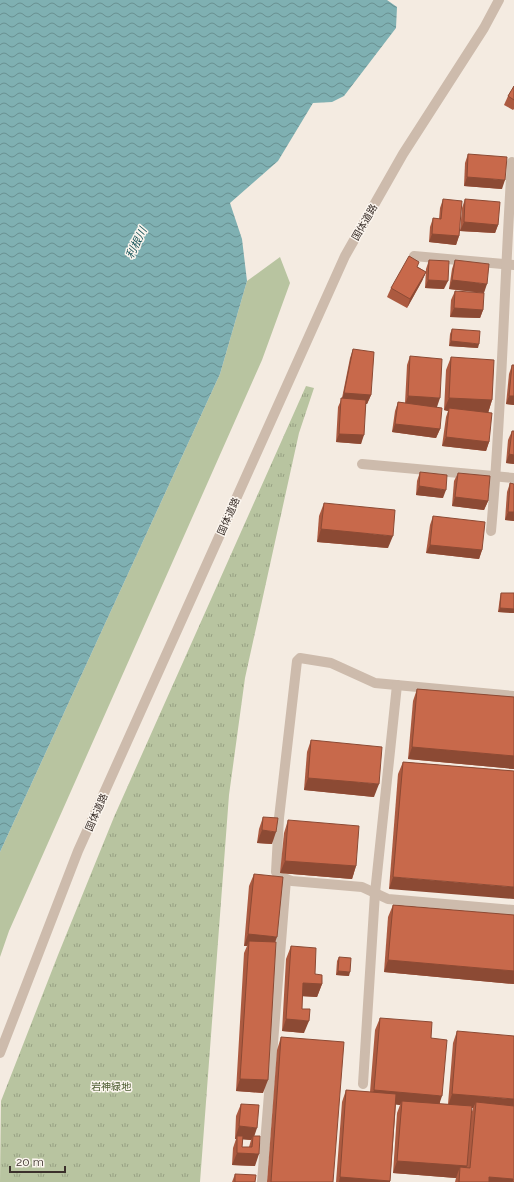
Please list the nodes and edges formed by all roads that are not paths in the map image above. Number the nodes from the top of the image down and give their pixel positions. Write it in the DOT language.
graph roads {
  1 [pos="499,0"];
  2 [pos="512,162"];
  3 [pos="414,256"];
  4 [pos="510,264"];
  5 [pos="362,464"];
  6 [pos="496,476"];
  7 [pos="514,478"];
  8 [pos="491,531"];
  9 [pos="398,685"];
  10 [pos="514,696"];
  11 [pos="286,879"];
  12 [pos="375,893"];
  13 [pos="514,910"];
  14 [pos="0,1053"];
  15 [pos="363,1084"];
  16 [pos="262,1182"];
  1 -- 14 [label="street, 国体道路"];
  2 -- 4 [label="street"];
  3 -- 4 [label="street"];
  4 -- 6 [label="street"];
  5 -- 6 [label="street"];
  6 -- 7 [label="street"];
  6 -- 8 [label="street"];
  9 -- 10 [label="street"];
  9 -- 11 [label="street"];
  9 -- 12 [label="street"];
  11 -- 12 [label="street"];
  11 -- 16 [label="street"];
  12 -- 13 [label="street"];
  12 -- 15 [label="street"];
}
